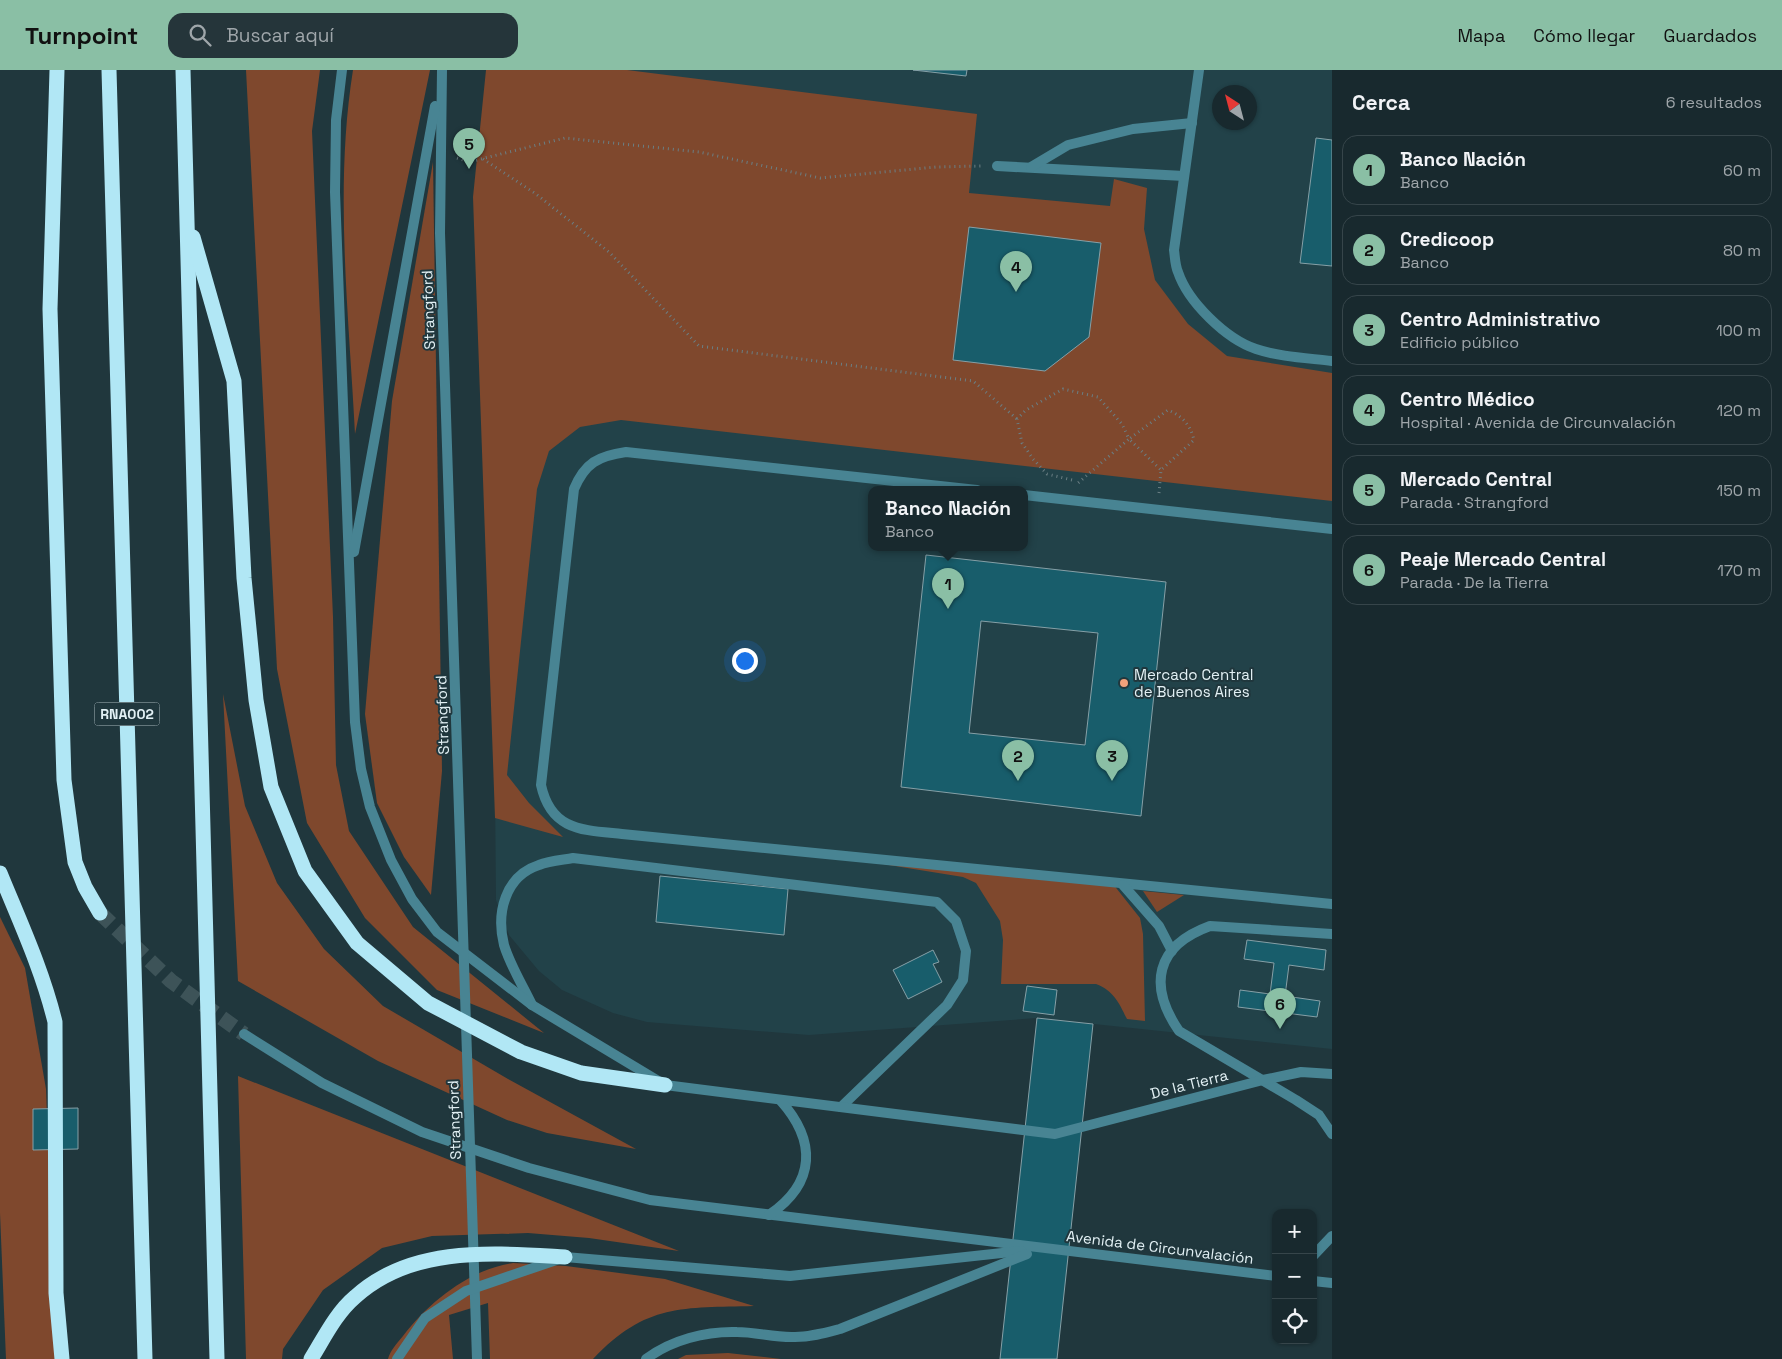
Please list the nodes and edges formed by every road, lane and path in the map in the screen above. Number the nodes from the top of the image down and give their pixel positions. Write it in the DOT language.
graph roads {
  1 [pos="56,70"];
  2 [pos="109,70"];
  3 [pos="183,70"];
  4 [pos="342,70"];
  5 [pos="1199,70"];
  6 [pos="441,73"];
  7 [pos="1192,123"];
  8 [pos="440,153"];
  9 [pos="483,160"];
  10 [pos="997,166"];
  11 [pos="1030,168"];
  12 [pos="1184,176"];
  13 [pos="187,216"];
  14 [pos="1332,360"];
  15 [pos="1017,419"];
  16 [pos="1129,439"];
  17 [pos="1161,470"];
  18 [pos="1080,482"];
  19 [pos="940,486"];
  20 [pos="1028,495"];
  21 [pos="1060,499"];
  22 [pos="1157,510"];
  23 [pos="1332,529"];
  24 [pos="351,572"];
  25 [pos="0,873"];
  26 [pos="1123,884"];
  27 [pos="1332,904"];
  28 [pos="100,913"];
  29 [pos="1332,934"];
  30 [pos="1172,951"];
  31 [pos="532,1004"];
  32 [pos="244,1034"];
  33 [pos="1332,1074"];
  34 [pos="1263,1080"];
  35 [pos="665,1085"];
  36 [pos="780,1100"];
  37 [pos="841,1107"];
  38 [pos="1332,1134"];
  39 [pos="769,1215"];
  40 [pos="1332,1236"];
  41 [pos="1040,1249"];
  42 [pos="1315,1254"];
  43 [pos="565,1257"];
  44 [pos="1272,1276"];
  45 [pos="1317,1281"];
  46 [pos="1332,1283"];
  47 [pos="62,1359"];
  48 [pos="145,1359"];
  49 [pos="217,1359"];
  50 [pos="311,1359"];
  51 [pos="396,1359"];
  52 [pos="477,1359"];
  53 [pos="646,1359"];
  1 -- 28 [label="highway"];
  2 -- 48 [label="highway, RNA002"];
  3 -- 13 [label="highway"];
  4 -- 24 [label="street"];
  5 -- 7 [label="street"];
  6 -- 8 [label="street, Strangford"];
  6 -- 24 [label="street"];
  7 -- 11 [label="street"];
  7 -- 12 [label="street"];
  8 -- 9 [label="path"];
  8 -- 52 [label="street, Strangford"];
  9 -- 10 [label="path"];
  9 -- 15 [label="path"];
  10 -- 11 [label="street"];
  11 -- 12 [label="street"];
  12 -- 14 [label="street"];
  13 -- 35 [label="highway"];
  13 -- 49 [label="highway"];
  15 -- 16 [label="path"];
  15 -- 18 [label="path"];
  16 -- 17 [label="path"];
  16 -- 17 [label="path"];
  16 -- 18 [label="path"];
  17 -- 22 [label="path"];
  18 -- 21 [label="path"];
  19 -- 26 [label="street"];
  20 -- 21 [label="street"];
  21 -- 22 [label="street"];
  22 -- 23 [label="street"];
  24 -- 31 [label="street"];
  25 -- 47 [label="highway"];
  26 -- 27 [label="street"];
  26 -- 30 [label="street"];
  29 -- 30 [label="street"];
  30 -- 34 [label="street"];
  31 -- 35 [label="street"];
  31 -- 37 [label="street"];
  32 -- 39 [label="street"];
  33 -- 34 [label="street, De la Tierra"];
  34 -- 37 [label="street, De la Tierra"];
  34 -- 38 [label="street"];
  35 -- 36 [label="street"];
  36 -- 37 [label="street"];
  36 -- 39 [label="street"];
  39 -- 41 [label="street"];
  40 -- 42 [label="street"];
  41 -- 43 [label="street"];
  41 -- 44 [label="street, Avenida de Circunvalación"];
  41 -- 53 [label="street"];
  43 -- 50 [label="highway"];
  43 -- 51 [label="street"];
  45 -- 46 [label="street"];
}
